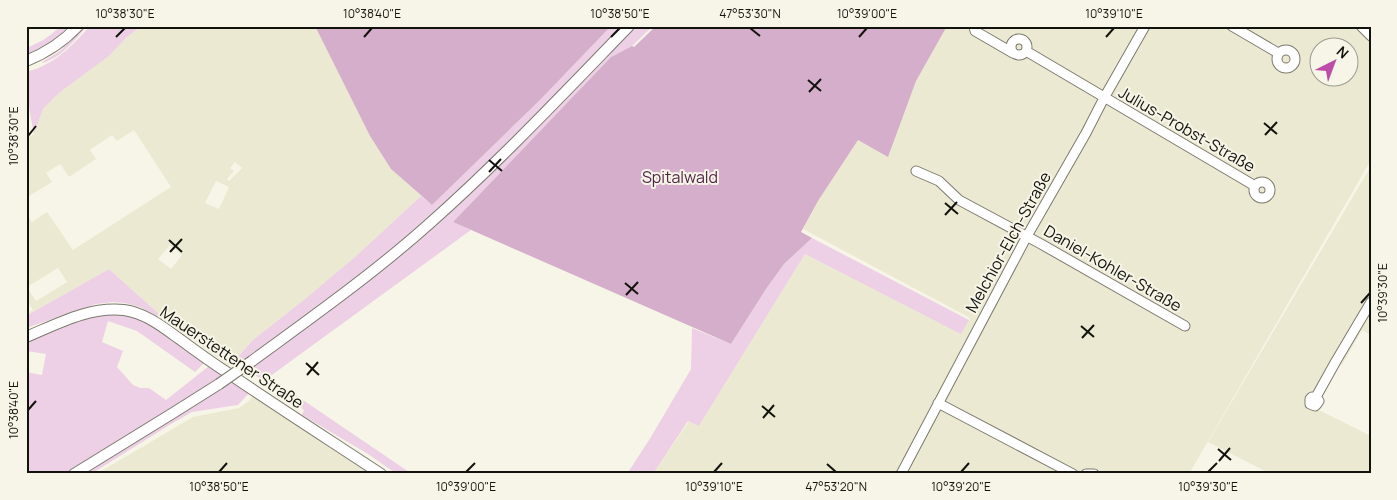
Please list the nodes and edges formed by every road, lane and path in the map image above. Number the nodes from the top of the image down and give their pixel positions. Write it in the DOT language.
graph roads {
  1 [pos="78,26"];
  2 [pos="629,26"];
  3 [pos="974,26"];
  4 [pos="1145,26"];
  5 [pos="1232,26"];
  6 [pos="1361,26"];
  7 [pos="1371,36"];
  8 [pos="1026,51"];
  9 [pos="1013,53"];
  10 [pos="1278,53"];
  11 [pos="26,61"];
  12 [pos="1104,98"];
  13 [pos="916,171"];
  14 [pos="1255,186"];
  15 [pos="1027,236"];
  16 [pos="1371,302"];
  17 [pos="1185,326"];
  18 [pos="26,337"];
  19 [pos="1316,397"];
  20 [pos="938,403"];
  21 [pos="74,474"];
  22 [pos="381,474"];
  23 [pos="901,474"];
  24 [pos="1073,474"];
  25 [pos="1086,474"];
  26 [pos="1094,474"];
  1 -- 11 [label="main road"];
  2 -- 21 [label="main road, bridge"];
  3 -- 9 [label="street"];
  4 -- 12 [label="street, Melchior-Elch-Straße"];
  5 -- 10 [label="street"];
  6 -- 7 [label="street"];
  8 -- 9 [label="street"];
  8 -- 9 [label="street"];
  8 -- 12 [label="street, Julius-Probst-Straße"];
  12 -- 14 [label="street, Julius-Probst-Straße"];
  12 -- 15 [label="street, Melchior-Elch-Straße"];
  13 -- 15 [label="street, Daniel-Kohler-Straße"];
  15 -- 17 [label="street, Daniel-Kohler-Straße"];
  15 -- 20 [label="street, Melchior-Elch-Straße"];
  16 -- 19 [label="street"];
  18 -- 22 [label="main road, Mauerstettener Straße"];
  20 -- 23 [label="street, Melchior-Elch-Straße"];
  20 -- 24 [label="street"];
  25 -- 26 [label="street"];
}
